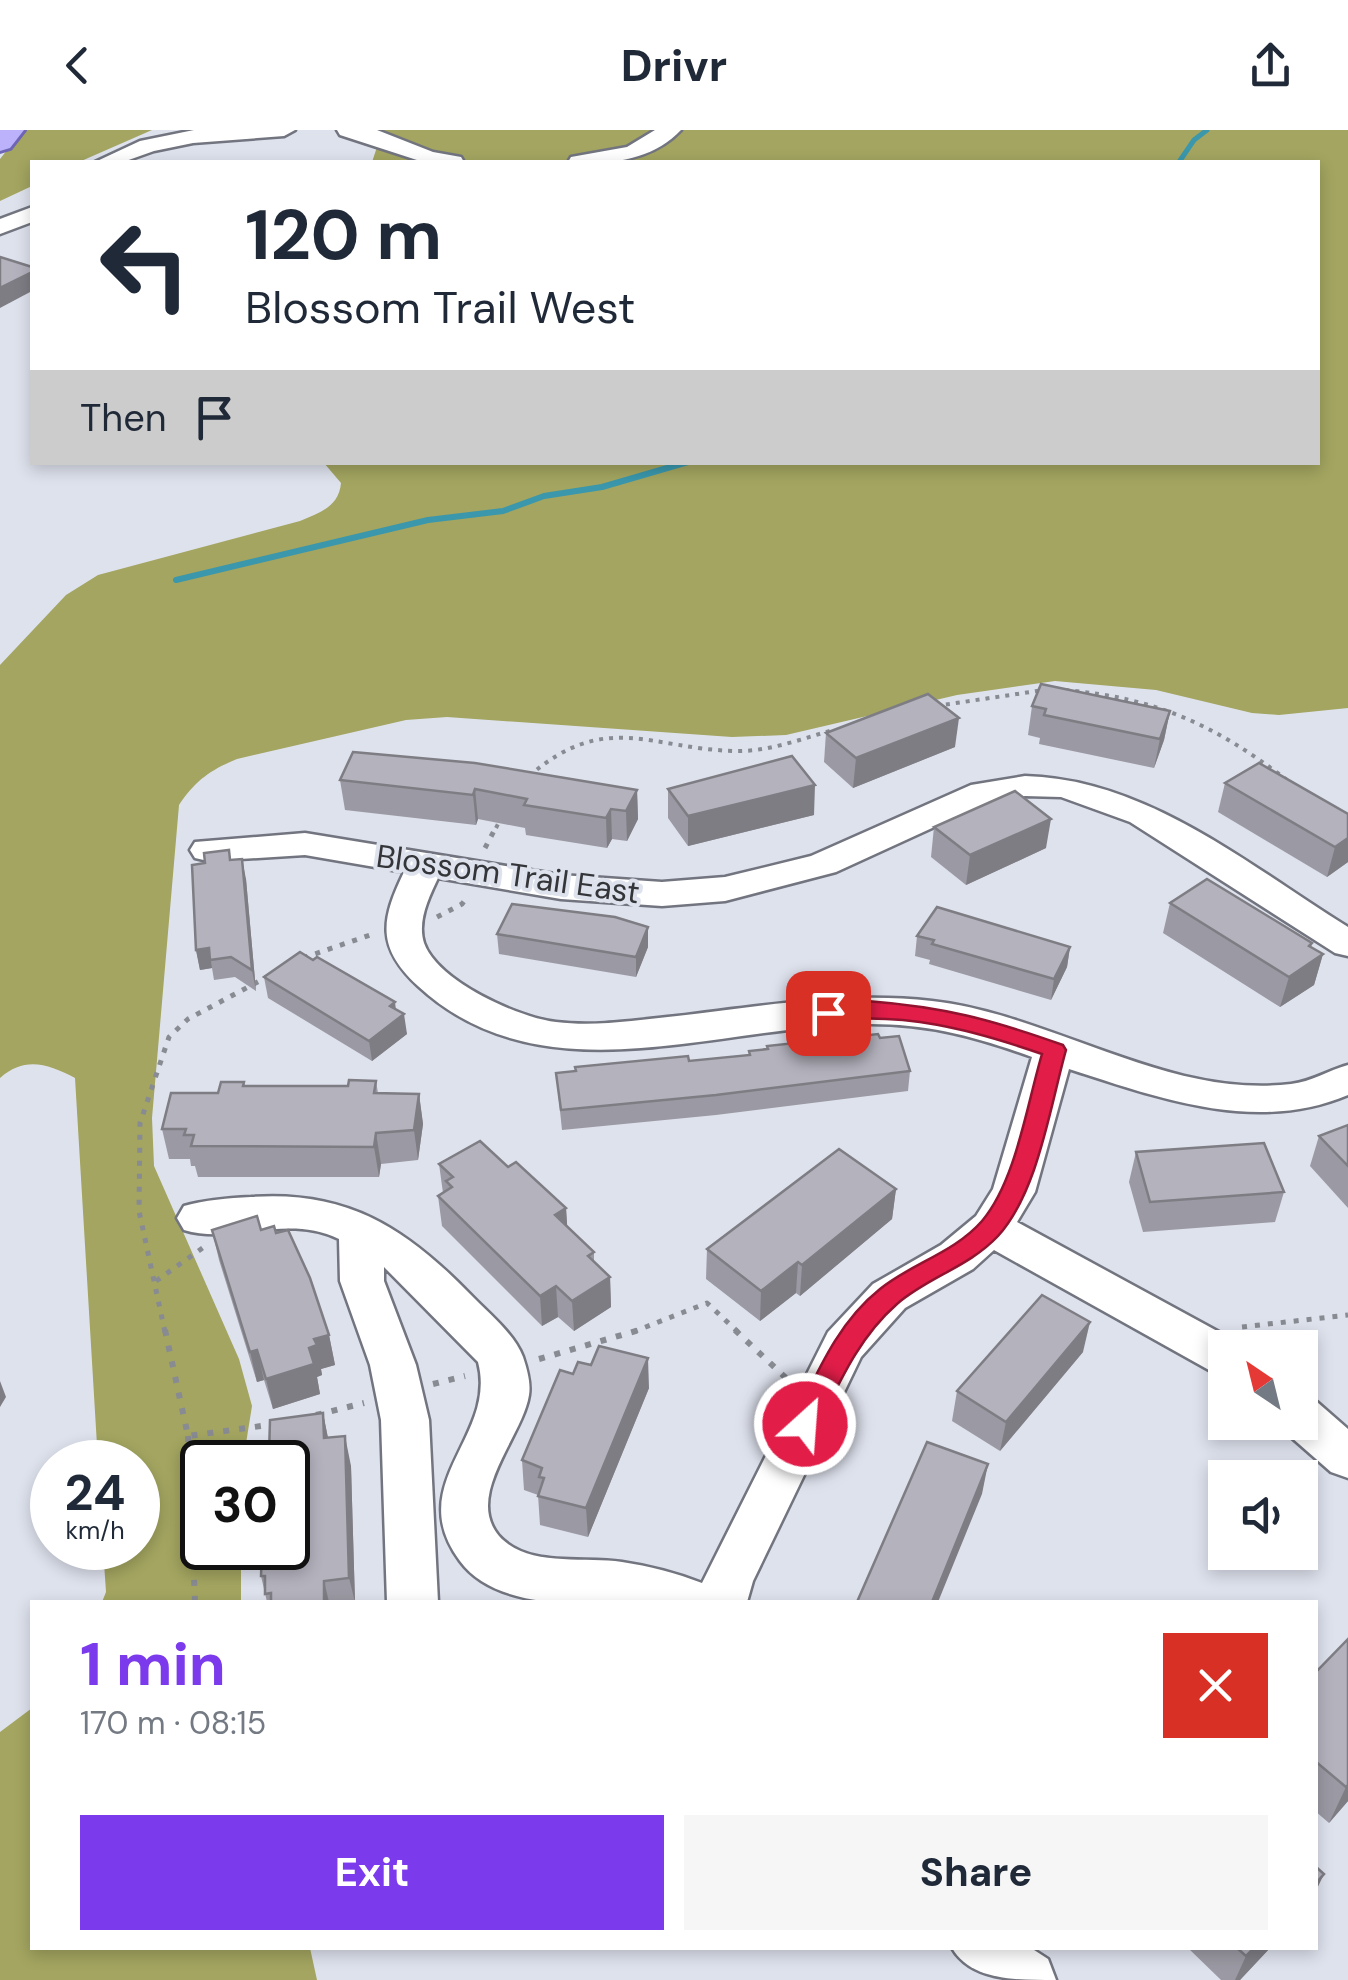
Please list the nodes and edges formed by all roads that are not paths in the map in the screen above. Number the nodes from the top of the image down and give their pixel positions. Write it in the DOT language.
graph roads {
  1 [pos="10,130"];
  2 [pos="284,130"];
  3 [pos="348,130"];
  4 [pos="670,130"];
  5 [pos="0,142"];
  6 [pos="111,160"];
  7 [pos="436,160"];
  8 [pos="590,160"];
  9 [pos="30,215"];
  10 [pos="0,227"];
  11 [pos="208,850"];
  12 [pos="425,866"];
  13 [pos="1348,944"];
  14 [pos="1054,1050"];
  15 [pos="1348,1079"];
  16 [pos="199,1218"];
  17 [pos="990,1228"];
  18 [pos="362,1230"];
  19 [pos="1208,1347"];
  20 [pos="1318,1432"];
  21 [pos="1348,1458"];
  22 [pos="412,1600"];
  23 [pos="682,1600"];
  24 [pos="723,1600"];
  25 [pos="985,1950"];
  26 [pos="1027,1980"];
  1 -- 5 [label="main road"];
  2 -- 6 [label="street"];
  3 -- 7 [label="street"];
  4 -- 8 [label="street"];
  9 -- 10 [label="street"];
  11 -- 12 [label="street, Blossom Trail East"];
  12 -- 13 [label="street, Blossom Trail East"];
  12 -- 14 [label="street"];
  14 -- 15 [label="street"];
  14 -- 17 [label="street"];
  16 -- 18 [label="street"];
  17 -- 19 [label="street"];
  17 -- 24 [label="street"];
  18 -- 22 [label="street"];
  18 -- 23 [label="street"];
  20 -- 21 [label="street"];
  25 -- 26 [label="street"];
}
